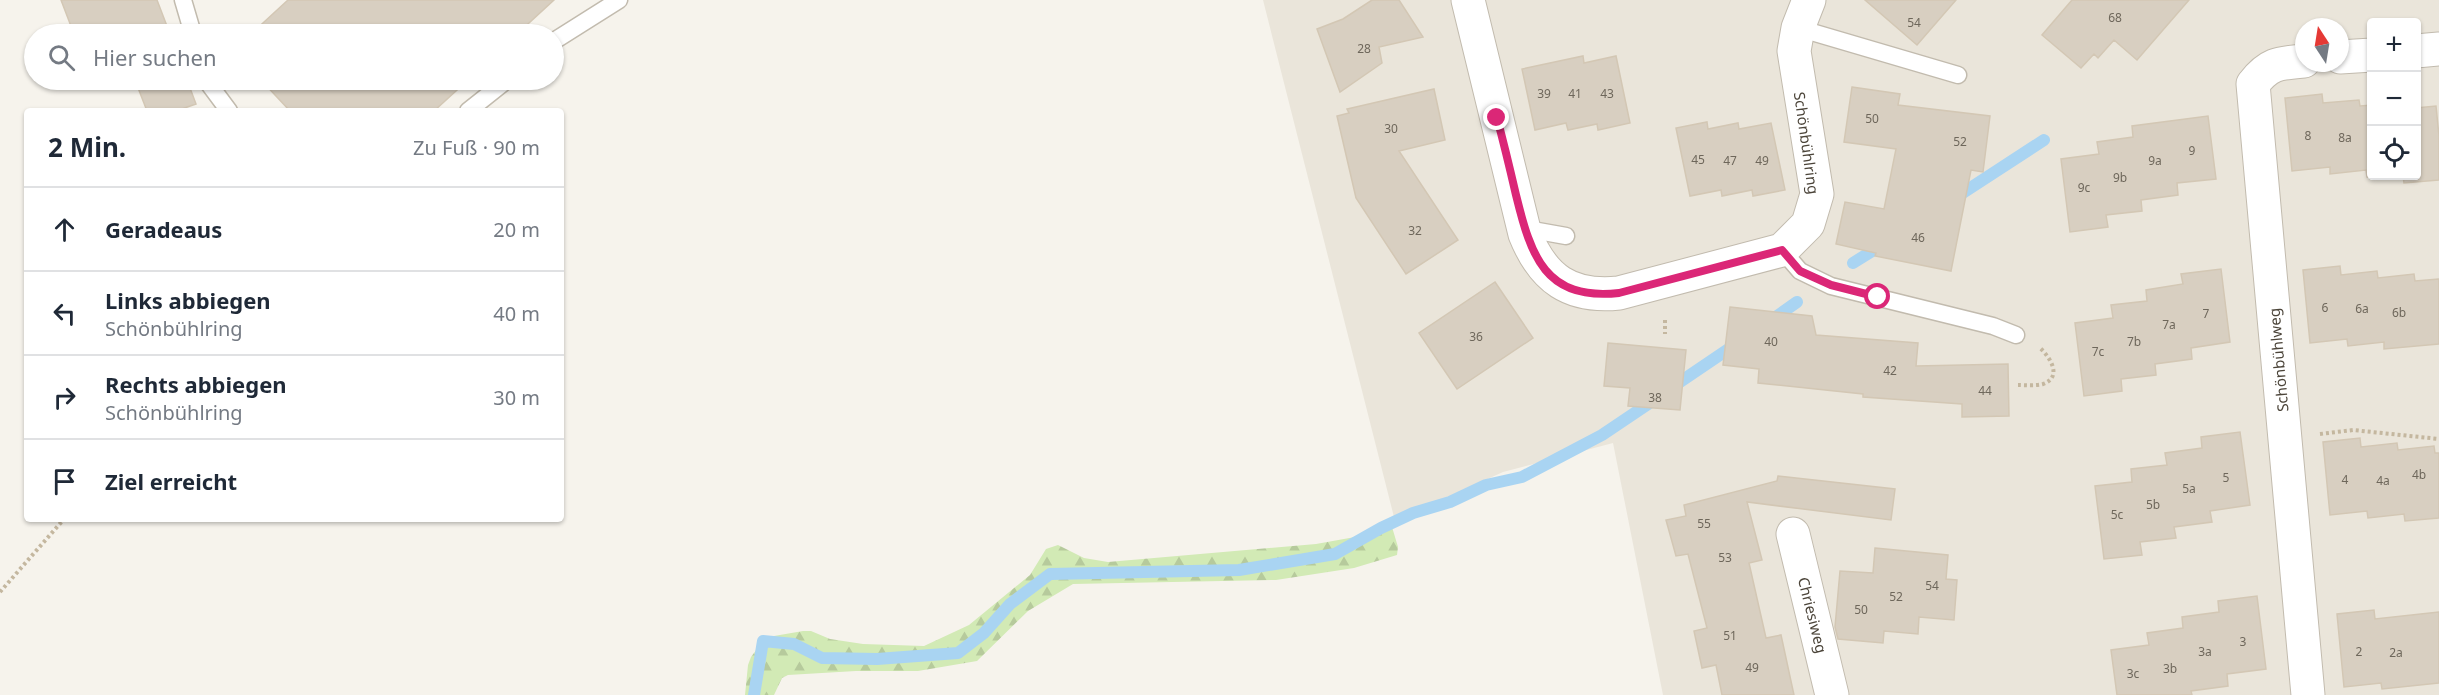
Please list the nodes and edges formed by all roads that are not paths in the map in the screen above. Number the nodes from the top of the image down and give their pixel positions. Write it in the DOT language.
graph roads {
  1 [pos="183,0"];
  2 [pos="619,0"];
  3 [pos="1468,0"];
  4 [pos="1804,14"];
  5 [pos="190,24"];
  6 [pos="564,35"];
  7 [pos="2439,49"];
  8 [pos="2421,51"];
  9 [pos="2367,55"];
  10 [pos="2349,56"];
  11 [pos="2295,62"];
  12 [pos="1958,75"];
  13 [pos="213,90"];
  14 [pos="494,90"];
  15 [pos="227,108"];
  16 [pos="472,108"];
  17 [pos="1525,234"];
  18 [pos="1566,236"];
  19 [pos="1782,250"];
  20 [pos="2016,335"];
  21 [pos="1793,534"];
  22 [pos="1832,695"];
  23 [pos="2308,695"];
  1 -- 5 [label="lane"];
  2 -- 6 [label="lane"];
  3 -- 17 [label="street"];
  4 -- 12 [label="lane"];
  4 -- 19 [label="street, Schönbühlring"];
  7 -- 8 [label="street"];
  9 -- 10 [label="street"];
  11 -- 23 [label="street, Schönbühlweg"];
  13 -- 15 [label="lane"];
  14 -- 16 [label="lane"];
  17 -- 18 [label="lane"];
  17 -- 19 [label="street"];
  19 -- 20 [label="lane"];
  21 -- 22 [label="street, Chriesiweg"];
}
